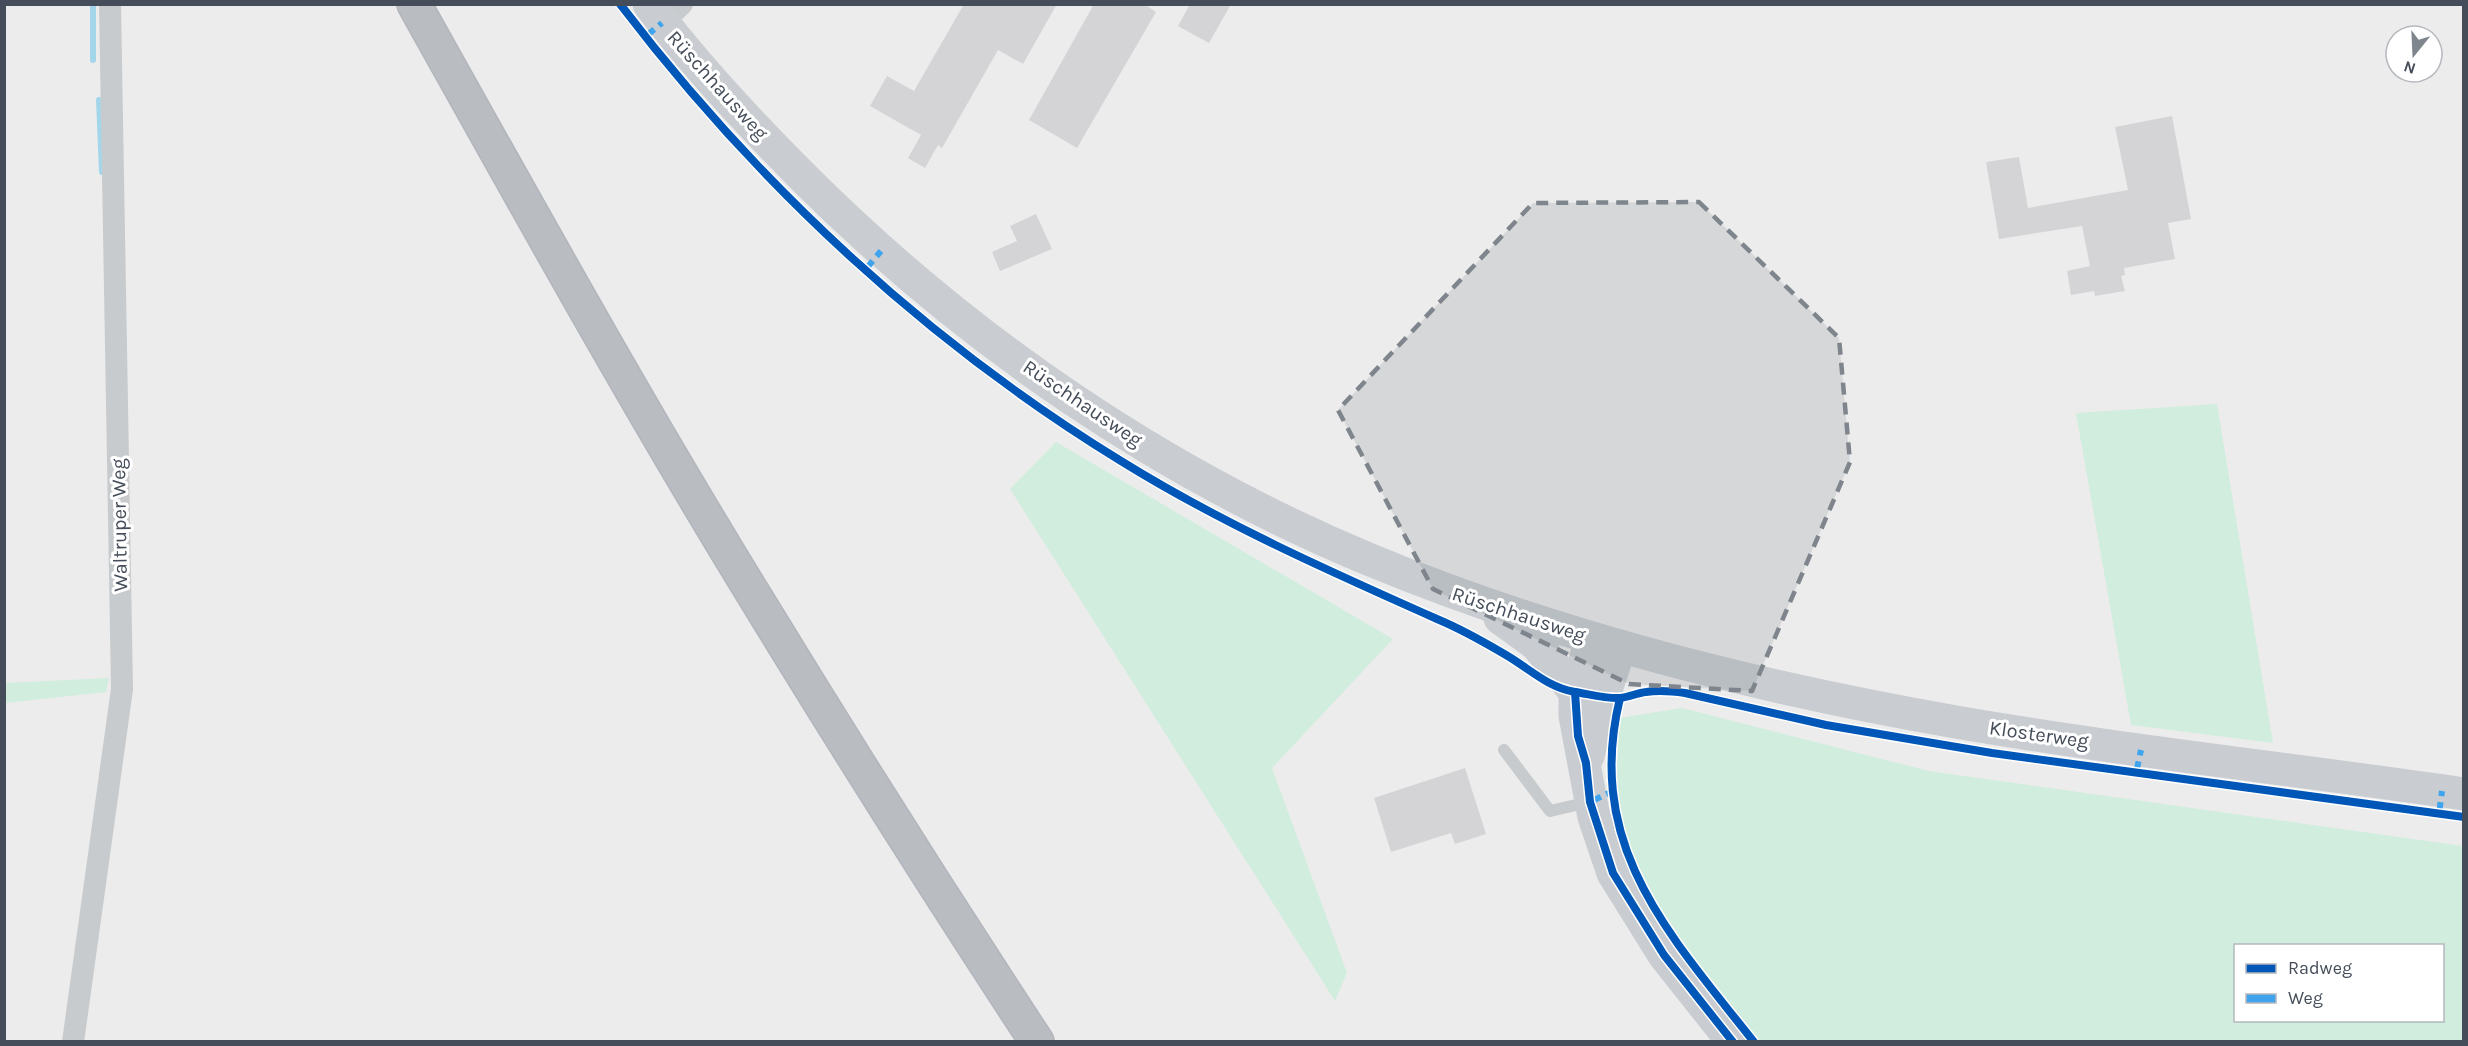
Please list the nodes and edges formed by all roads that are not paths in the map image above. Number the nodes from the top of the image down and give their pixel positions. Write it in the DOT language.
graph roads {
  1 [pos="110,4"];
  2 [pos="393,4"];
  3 [pos="414,4"];
  4 [pos="664,10"];
  5 [pos="1461,595"];
  6 [pos="1606,642"];
  7 [pos="1575,692"];
  8 [pos="1504,750"];
  9 [pos="1586,763"];
  10 [pos="2463,794"];
  11 [pos="1590,801"];
  12 [pos="73,1041"];
  13 [pos="1015,1041"];
  14 [pos="1037,1041"];
  15 [pos="1733,1041"];
  1 -- 12 [label="street, Waltruper Weg"];
  2 -- 13 [label="highway"];
  3 -- 14 [label="highway"];
  4 -- 5 [label="main road, Rüschhausweg"];
  5 -- 6 [label="main road, Rüschhausweg"];
  5 -- 7 [label="main road"];
  6 -- 7 [label="main road"];
  6 -- 9 [label="main road"];
  6 -- 10 [label="main road, Klosterweg"];
  7 -- 9 [label="main road"];
  8 -- 11 [label="lane"];
  9 -- 11 [label="main road"];
  11 -- 15 [label="main road"];
}
